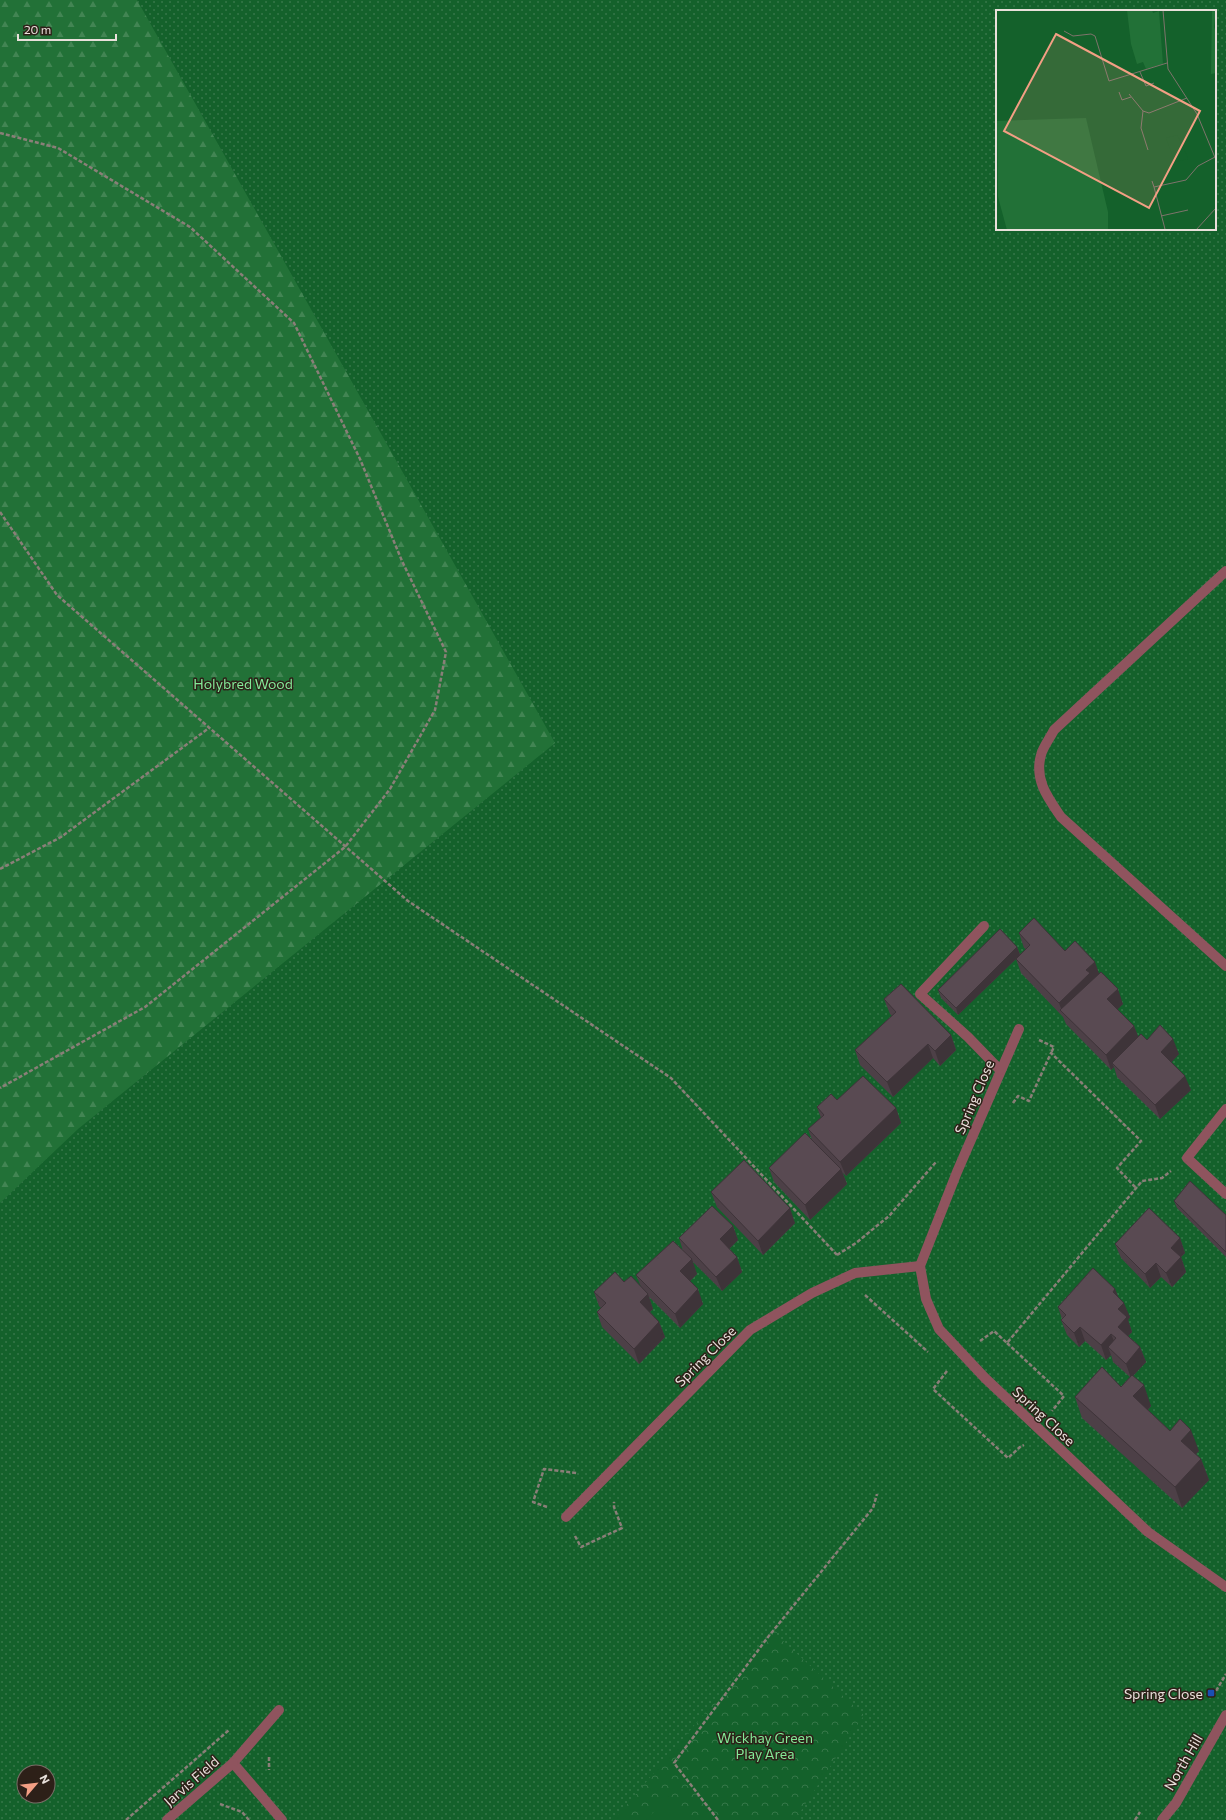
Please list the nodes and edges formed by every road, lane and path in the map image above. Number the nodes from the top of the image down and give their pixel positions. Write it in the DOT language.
graph roads {
  1 [pos="0,133"];
  2 [pos="0,512"];
  3 [pos="1226,571"];
  4 [pos="209,728"];
  5 [pos="345,846"];
  6 [pos="0,870"];
  7 [pos="984,926"];
  8 [pos="1226,966"];
  9 [pos="1019,1030"];
  10 [pos="1051,1054"];
  11 [pos="1000,1070"];
  12 [pos="0,1088"];
  13 [pos="1012,1105"];
  14 [pos="1226,1109"];
  15 [pos="1187,1158"];
  16 [pos="938,1160"];
  17 [pos="1136,1188"];
  18 [pos="1226,1194"];
  19 [pos="837,1255"];
  20 [pos="831,1258"];
  21 [pos="920,1266"];
  22 [pos="855,1273"];
  23 [pos="863,1293"];
  24 [pos="977,1342"];
  25 [pos="931,1356"];
  26 [pos="942,1366"];
  27 [pos="1030,1443"];
  28 [pos="583,1473"];
  29 [pos="877,1494"];
  30 [pos="614,1500"];
  31 [pos="566,1517"];
  32 [pos="1226,1587"];
  33 [pos="279,1710"];
  34 [pos="1226,1715"];
  35 [pos="233,1763"];
  36 [pos="167,1820"];
  37 [pos="282,1820"];
  38 [pos="718,1820"];
  39 [pos="1162,1820"];
  1 -- 5 [label="path"];
  2 -- 4 [label="path"];
  3 -- 8 [label="street"];
  4 -- 5 [label="path"];
  4 -- 6 [label="path"];
  5 -- 12 [label="path"];
  5 -- 19 [label="path"];
  7 -- 11 [label="street"];
  9 -- 10 [label="path"];
  9 -- 11 [label="street, Spring Close"];
  10 -- 13 [label="path"];
  10 -- 17 [label="path"];
  11 -- 21 [label="street, Spring Close"];
  14 -- 15 [label="street"];
  15 -- 17 [label="path"];
  15 -- 18 [label="street"];
  16 -- 19 [label="path"];
  17 -- 24 [label="path"];
  19 -- 20 [label="path"];
  19 -- 22 [label="path"];
  21 -- 22 [label="street, Spring Close"];
  21 -- 32 [label="street, Spring Close"];
  22 -- 31 [label="street, Spring Close"];
  23 -- 25 [label="path"];
  26 -- 27 [label="path"];
  28 -- 31 [label="path"];
  29 -- 38 [label="path"];
  30 -- 31 [label="path"];
  33 -- 35 [label="street, Jarvis Field"];
  34 -- 39 [label="street, North Hill"];
  35 -- 36 [label="street, Jarvis Field"];
  35 -- 37 [label="street, Jarvis Field"];
}
